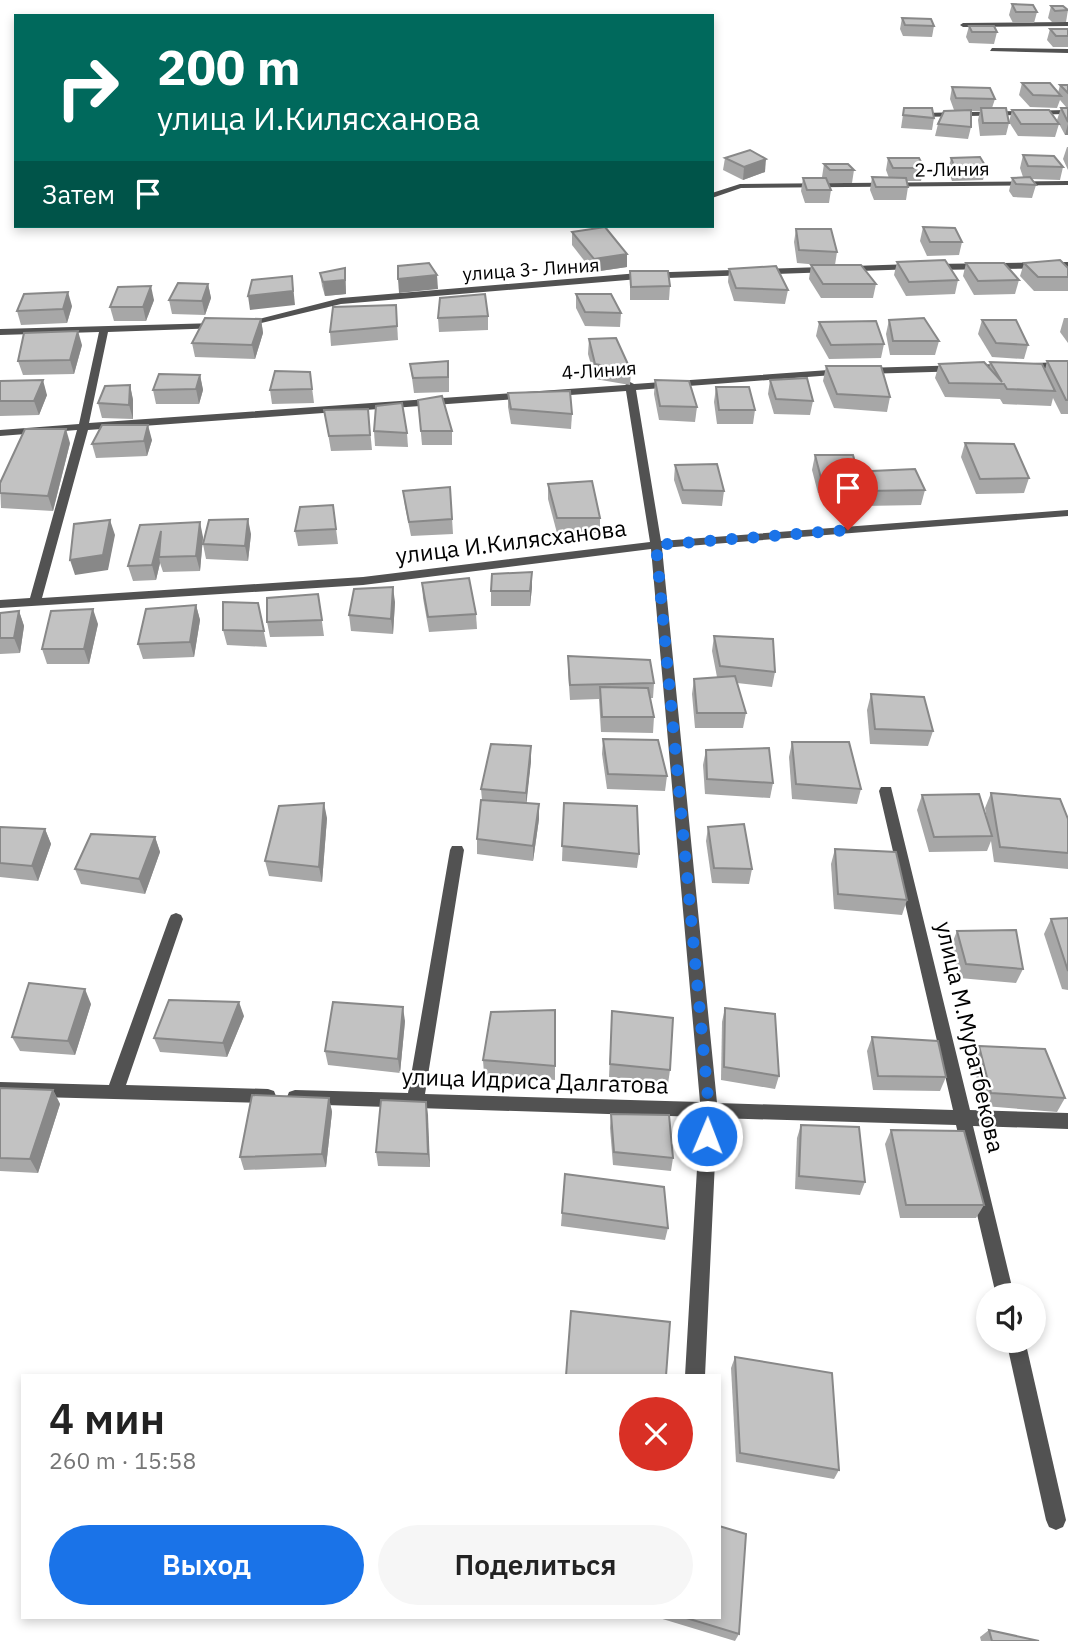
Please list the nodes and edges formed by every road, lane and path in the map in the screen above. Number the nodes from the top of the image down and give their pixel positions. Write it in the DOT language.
graph roads {
  1 [pos="1068,24"];
  2 [pos="963,25"];
  3 [pos="992,50"];
  4 [pos="1068,51"];
  5 [pos="1068,112"];
  6 [pos="921,115"];
  7 [pos="1068,183"];
  8 [pos="714,194"];
  9 [pos="1068,265"];
  10 [pos="104,331"];
  11 [pos="0,332"];
  12 [pos="1068,365"];
  13 [pos="630,385"];
  14 [pos="83,428"];
  15 [pos="0,433"];
  16 [pos="1068,513"];
  17 [pos="656,545"];
  18 [pos="35,602"];
  19 [pos="0,604"];
  20 [pos="887,791"];
  21 [pos="457,850"];
  22 [pos="176,919"];
  23 [pos="0,1089"];
  24 [pos="115,1092"];
  25 [pos="415,1101"];
  26 [pos="709,1109"];
  27 [pos="965,1118"];
  28 [pos="1068,1121"];
  29 [pos="1002,1283"];
  30 [pos="1018,1353"];
  31 [pos="695,1374"];
  32 [pos="1056,1520"];
  1 -- 2 [label="street"];
  3 -- 4 [label="street"];
  5 -- 6 [label="street"];
  7 -- 8 [label="street, 2-Линия"];
  9 -- 10 [label="street, улица 3- Линия"];
  10 -- 11 [label="street, улица 3- Линия"];
  10 -- 14 [label="street"];
  12 -- 13 [label="street, 4-Линия"];
  13 -- 14 [label="street, 4-Линия"];
  13 -- 17 [label="street"];
  14 -- 15 [label="street, 4-Линия"];
  14 -- 18 [label="street"];
  16 -- 17 [label="street, улица И.Килясханова"];
  17 -- 18 [label="street, улица И.Килясханова"];
  17 -- 26 [label="street"];
  18 -- 19 [label="street, улица И.Килясханова"];
  20 -- 27 [label="street, улица М.Муратбекова"];
  21 -- 25 [label="street"];
  22 -- 24 [label="street"];
  23 -- 24 [label="street, улица Идриса Далгатова"];
  24 -- 25 [label="street, улица Идриса Далгатова"];
  25 -- 26 [label="street, улица Идриса Далгатова"];
  26 -- 27 [label="street, улица Идриса Далгатова"];
  26 -- 31 [label="street"];
  27 -- 28 [label="street, улица Идриса Далгатова"];
  27 -- 29 [label="street, улица М.Муратбекова"];
  30 -- 32 [label="street"];
}
